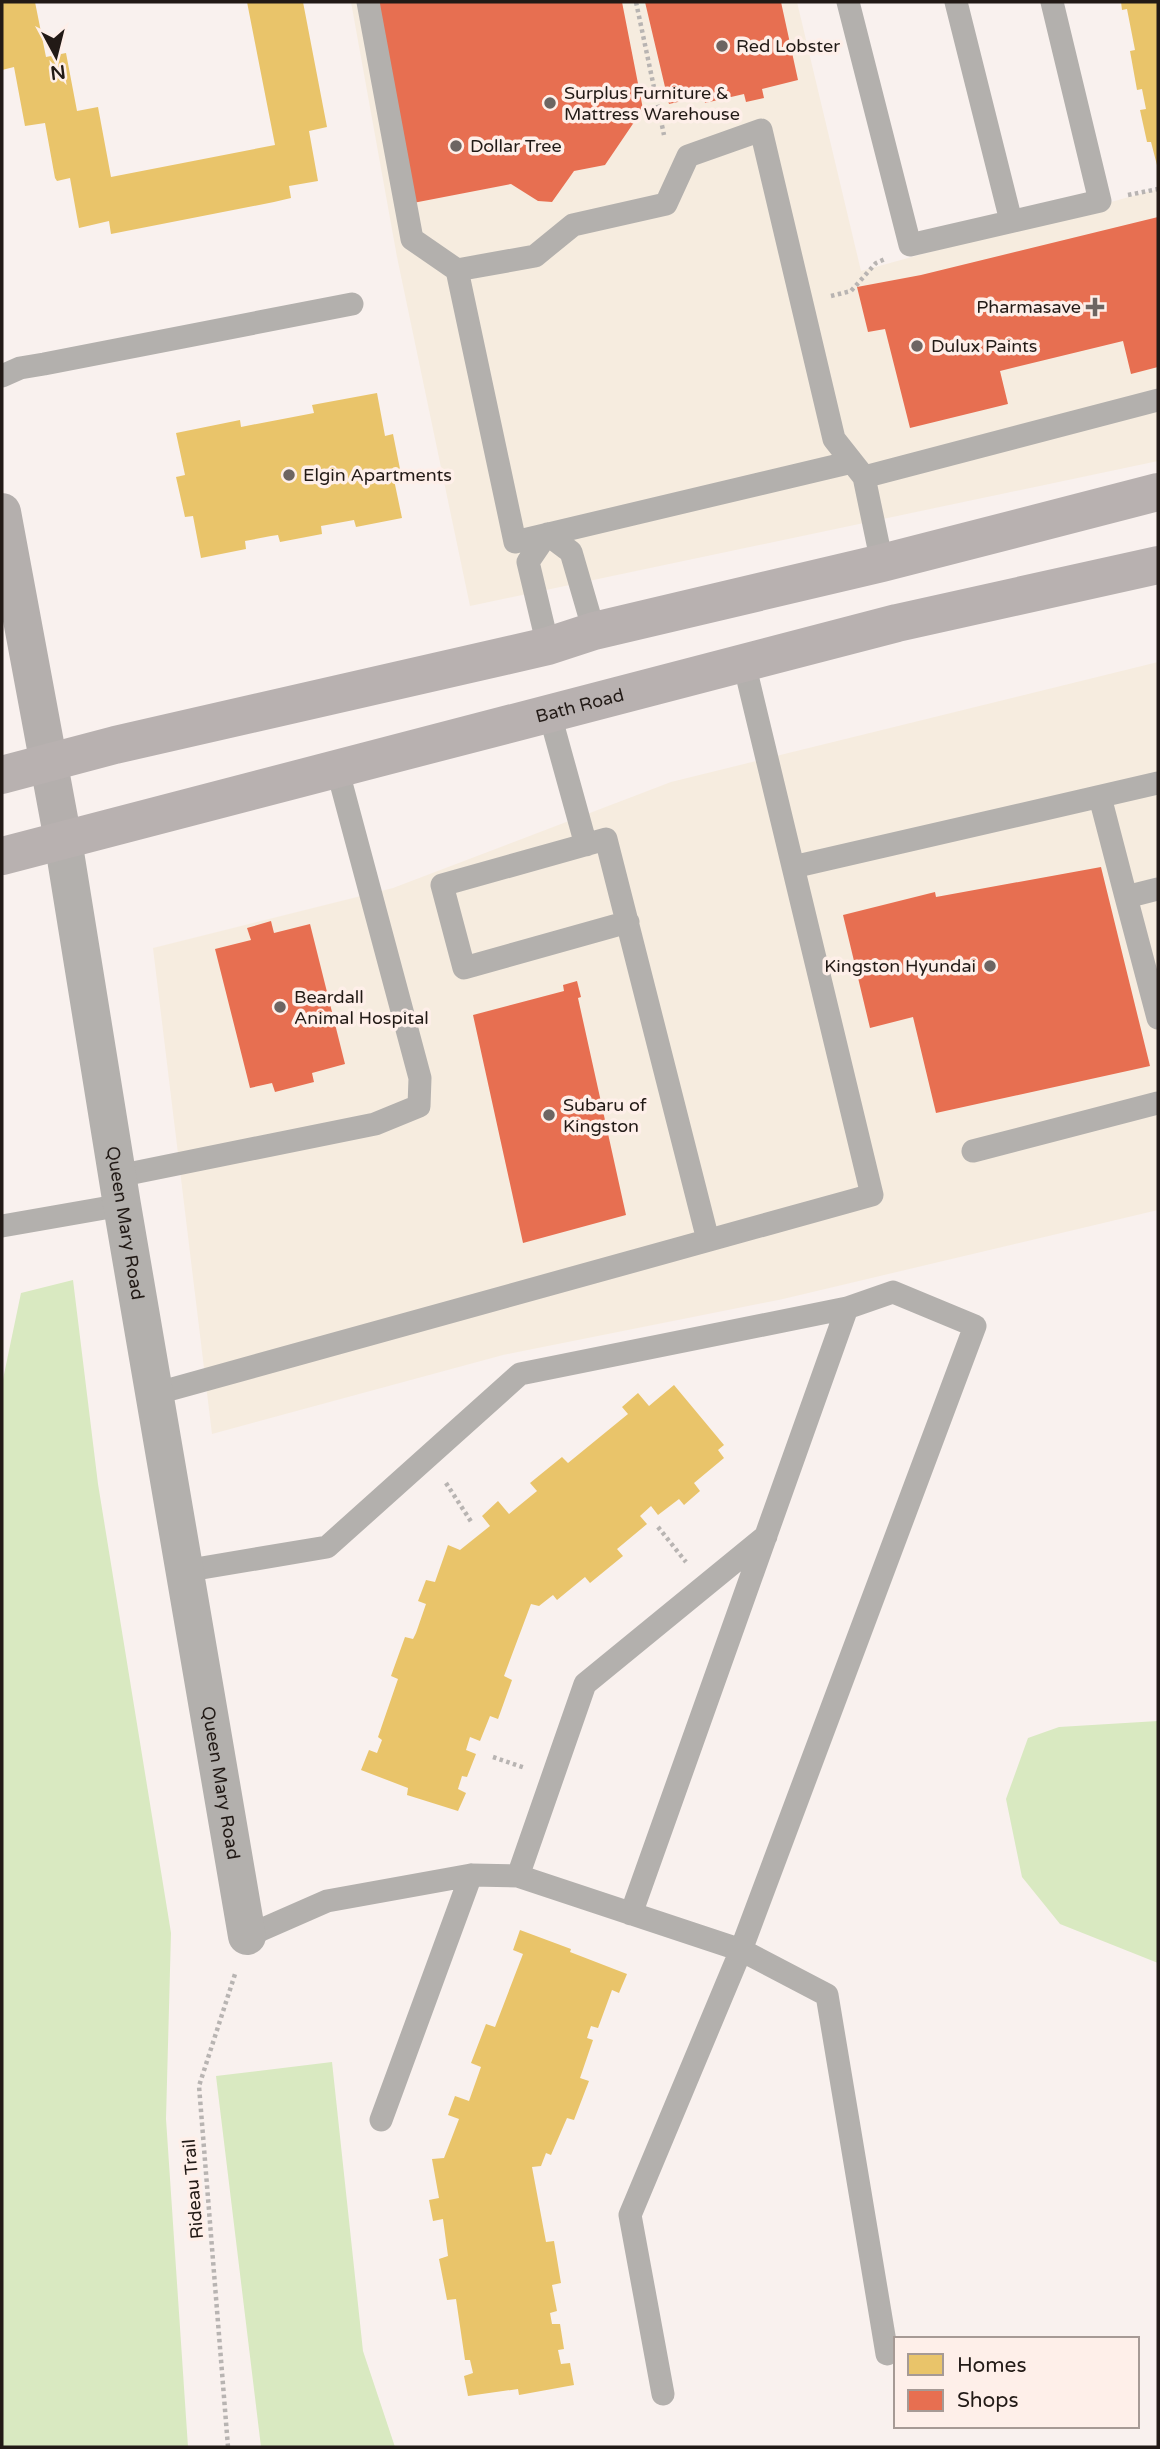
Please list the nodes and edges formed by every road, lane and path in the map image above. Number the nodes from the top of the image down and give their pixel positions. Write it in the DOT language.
graph roads {
  1 [pos="368,2"];
  2 [pos="636,2"];
  3 [pos="848,2"];
  4 [pos="956,2"];
  5 [pos="1052,2"];
  6 [pos="688,156"];
  7 [pos="1012,221"];
  8 [pos="910,245"];
  9 [pos="457,270"];
  10 [pos="352,304"];
  11 [pos="802,304"];
  12 [pos="2,376"];
  13 [pos="1158,400"];
  14 [pos="858,469"];
  15 [pos="1158,492"];
  16 [pos="2,512"];
  17 [pos="547,534"];
  18 [pos="882,563"];
  19 [pos="1158,565"];
  20 [pos="897,623"];
  21 [pos="594,632"];
  22 [pos="548,646"];
  23 [pos="744,663"];
  24 [pos="550,715"];
  25 [pos="50,761"];
  26 [pos="337,768"];
  27 [pos="2,775"];
  28 [pos="1158,783"];
  29 [pos="1100,797"];
  30 [pos="63,840"];
  31 [pos="586,845"];
  32 [pos="2,856"];
  33 [pos="793,867"];
  34 [pos="1158,889"];
  35 [pos="1126,897"];
  36 [pos="628,922"];
  37 [pos="1158,1018"];
  38 [pos="1158,1103"];
  39 [pos="974,1151"];
  40 [pos="120,1190"];
  41 [pos="2,1226"];
  42 [pos="708,1240"];
  43 [pos="847,1308"];
  44 [pos="154,1394"];
  45 [pos="428,1456"];
  46 [pos="472,1523"];
  47 [pos="659,1527"];
  48 [pos="766,1536"];
  49 [pos="184,1571"];
  50 [pos="706,1585"];
  51 [pos="471,1875"];
  52 [pos="518,1876"];
  53 [pos="631,1914"];
  54 [pos="247,1936"];
  55 [pos="741,1950"];
  56 [pos="381,2120"];
  57 [pos="887,2354"];
  58 [pos="663,2394"];
  59 [pos="228,2447"];
  1 -- 9 [label="lane"];
  2 -- 6 [label="path"];
  3 -- 8 [label="lane"];
  4 -- 7 [label="lane"];
  5 -- 7 [label="lane"];
  6 -- 9 [label="lane"];
  6 -- 11 [label="lane"];
  7 -- 8 [label="lane"];
  8 -- 11 [label="path"];
  9 -- 17 [label="lane"];
  10 -- 12 [label="lane"];
  11 -- 14 [label="lane"];
  13 -- 14 [label="lane"];
  14 -- 17 [label="lane"];
  14 -- 18 [label="lane"];
  15 -- 18 [label="main road"];
  16 -- 25 [label="street, Queen Mary Road"];
  17 -- 21 [label="lane"];
  17 -- 22 [label="lane"];
  18 -- 20 [label="main road"];
  18 -- 21 [label="main road"];
  19 -- 20 [label="main road, Bath Road"];
  20 -- 23 [label="main road, Bath Road"];
  21 -- 22 [label="main road"];
  22 -- 25 [label="main road"];
  23 -- 24 [label="main road, Bath Road"];
  23 -- 33 [label="lane"];
  24 -- 26 [label="main road, Bath Road"];
  24 -- 31 [label="lane"];
  25 -- 27 [label="main road"];
  25 -- 30 [label="street, Queen Mary Road"];
  26 -- 30 [label="main road, Bath Road"];
  26 -- 40 [label="lane"];
  28 -- 29 [label="lane"];
  29 -- 33 [label="lane"];
  29 -- 35 [label="lane"];
  30 -- 32 [label="main road, Bath Road"];
  30 -- 40 [label="street, Queen Mary Road"];
  31 -- 36 [label="lane"];
  31 -- 36 [label="lane"];
  33 -- 42 [label="lane"];
  34 -- 35 [label="lane"];
  35 -- 37 [label="lane"];
  36 -- 42 [label="lane"];
  38 -- 39 [label="lane"];
  40 -- 41 [label="lane"];
  40 -- 44 [label="street, Queen Mary Road"];
  42 -- 44 [label="lane"];
  43 -- 45 [label="lane"];
  43 -- 48 [label="lane"];
  43 -- 55 [label="lane"];
  44 -- 49 [label="street, Queen Mary Road"];
  45 -- 46 [label="path"];
  45 -- 49 [label="lane"];
  47 -- 50 [label="path"];
  48 -- 50 [label="lane"];
  48 -- 53 [label="lane"];
  49 -- 54 [label="street, Queen Mary Road"];
  50 -- 52 [label="lane"];
  51 -- 52 [label="lane"];
  51 -- 54 [label="lane"];
  51 -- 56 [label="lane"];
  52 -- 53 [label="lane"];
  53 -- 55 [label="lane"];
  54 -- 59 [label="path, Rideau Trail"];
  55 -- 57 [label="lane"];
  55 -- 58 [label="lane"];
}
